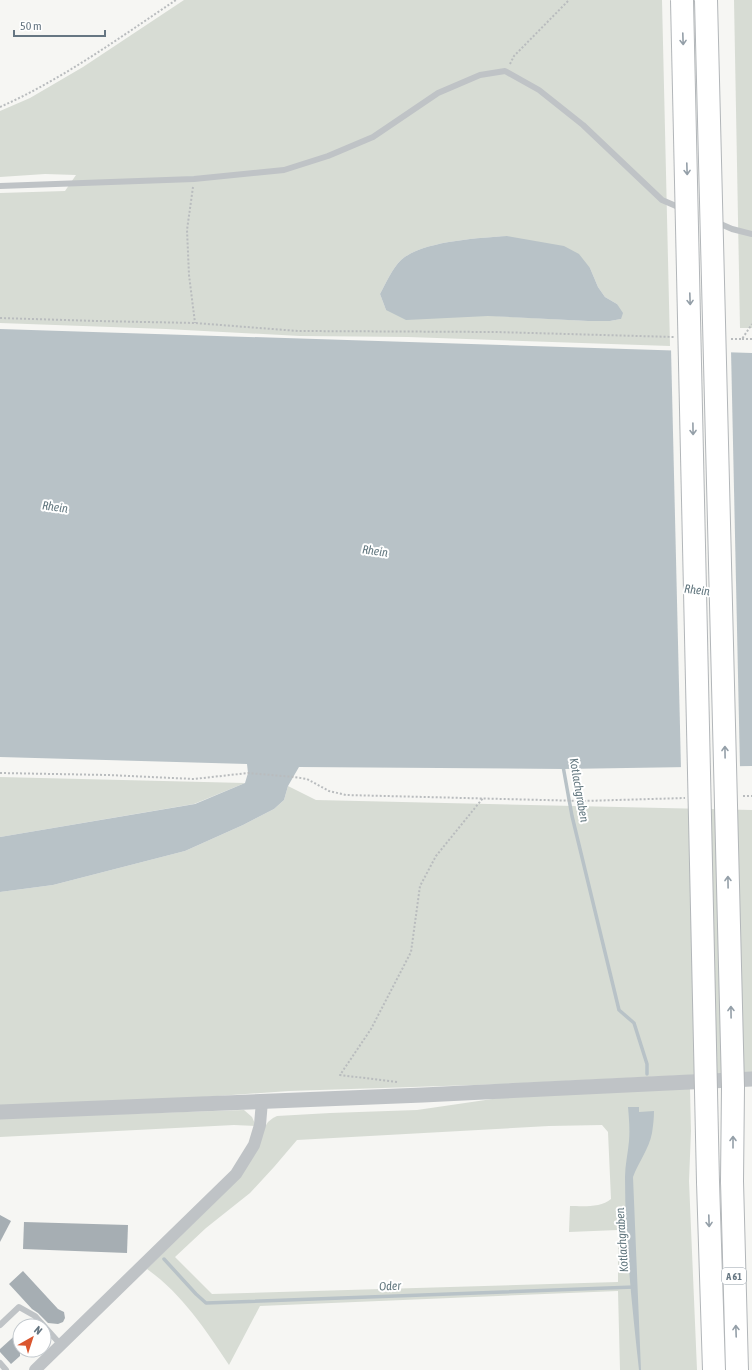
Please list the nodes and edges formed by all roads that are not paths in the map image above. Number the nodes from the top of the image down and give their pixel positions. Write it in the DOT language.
graph roads {
  1 [pos="682,0"];
  2 [pos="706,0"];
  3 [pos="0,186"];
  4 [pos="697,214"];
  5 [pos="704,217"];
  6 [pos="752,234"];
  7 [pos="752,1079"];
  8 [pos="262,1101"];
  9 [pos="0,1112"];
  10 [pos="0,1325"];
  11 [pos="61,1345"];
  12 [pos="0,1363"];
  13 [pos="6,1370"];
  14 [pos="35,1370"];
  15 [pos="714,1370"];
  16 [pos="737,1370"];
  1 -- 15 [label="highway, A 61, one-way, bridge"];
  16 -- 2 [label="highway, A 61, one-way, bridge"];
  3 -- 4 [label="lane"];
  5 -- 6 [label="lane"];
  7 -- 8 [label="street"];
  8 -- 9 [label="street"];
  8 -- 11 [label="street"];
  10 -- 11 [label="lane"];
  11 -- 14 [label="street"];
  12 -- 13 [label="lane"];
}
